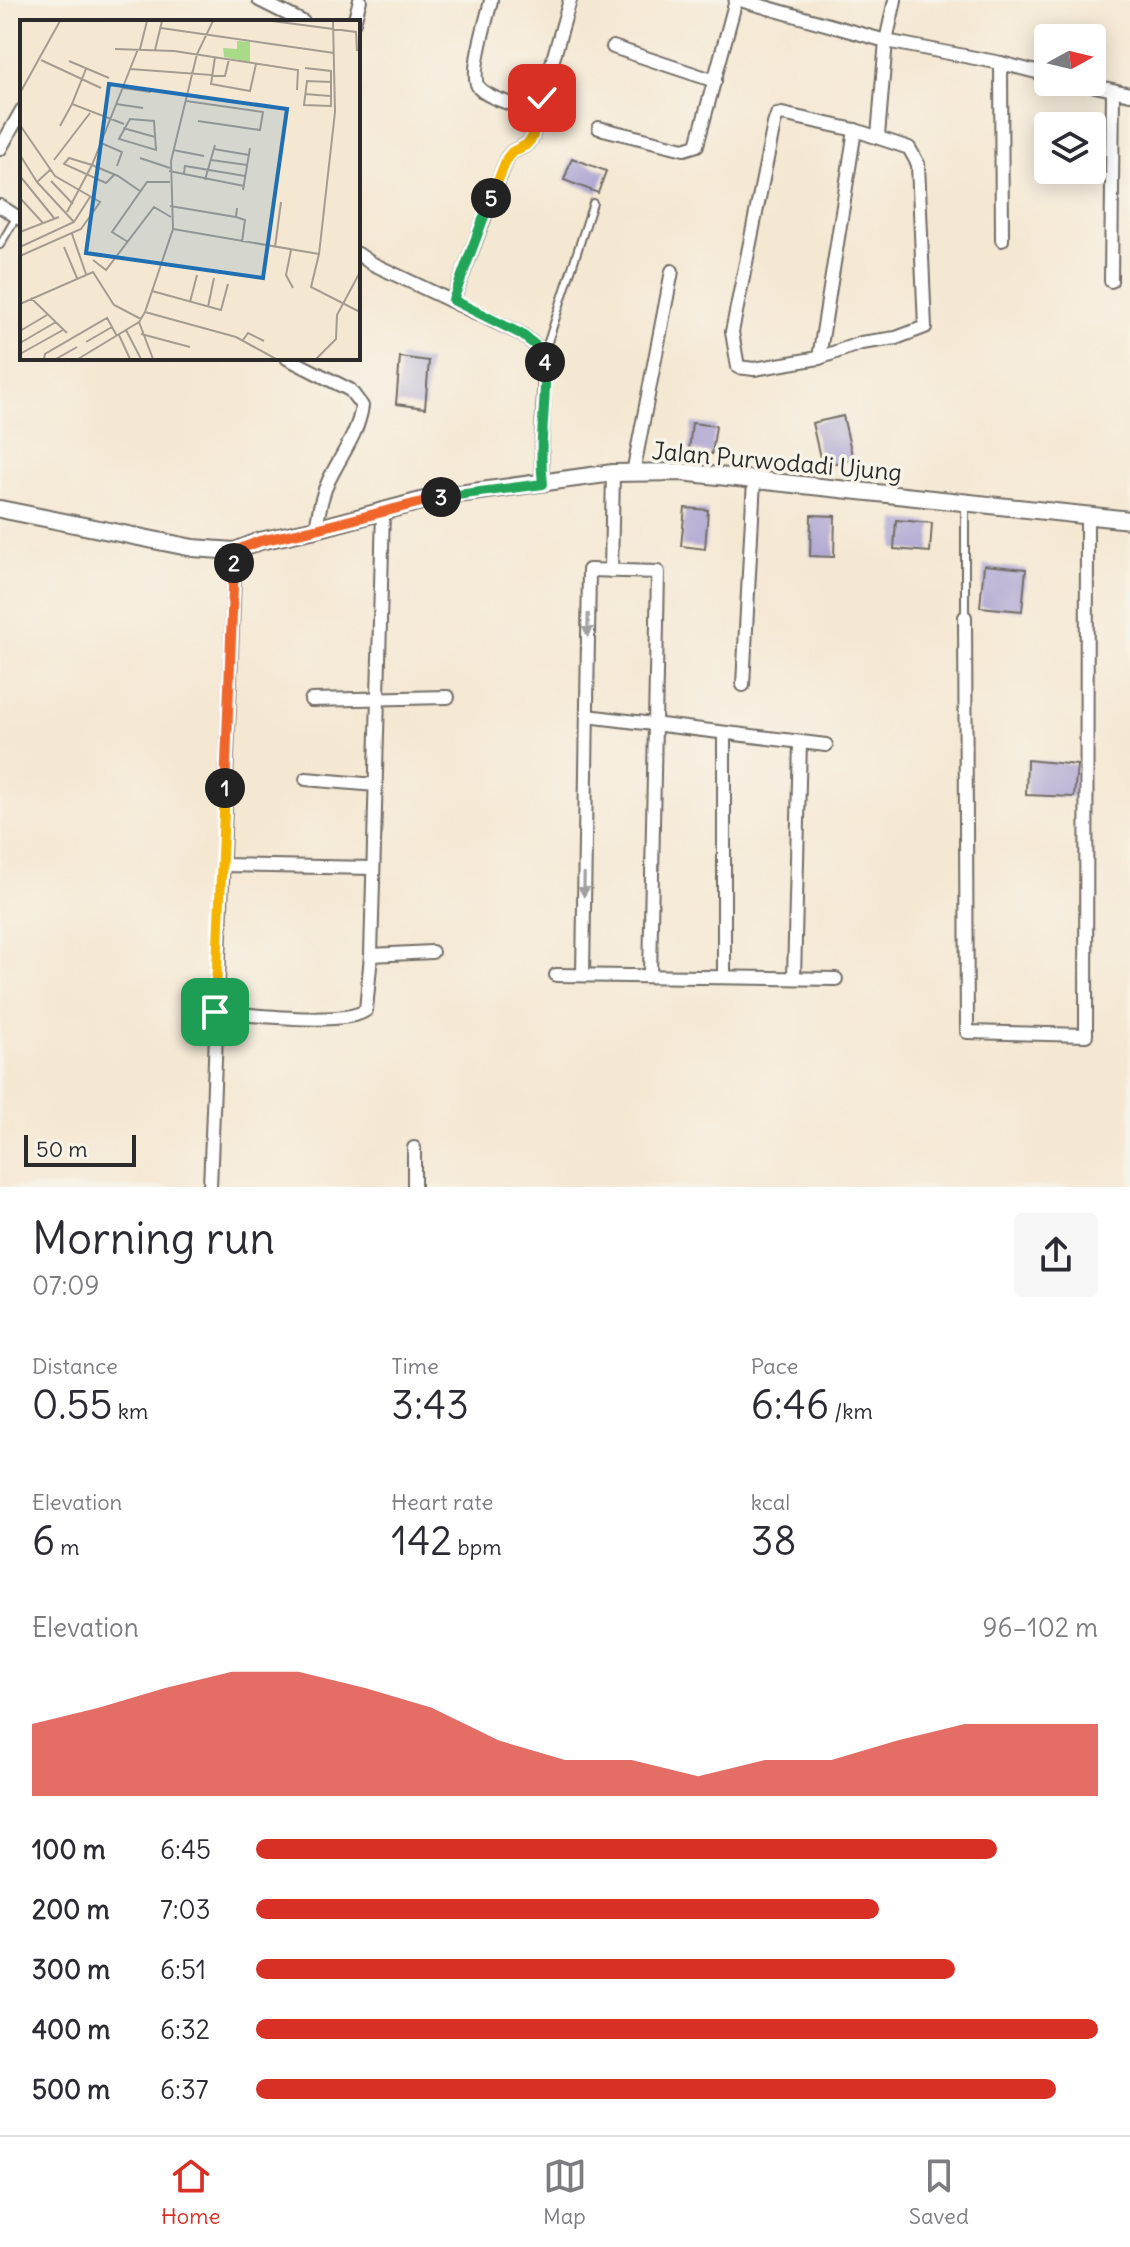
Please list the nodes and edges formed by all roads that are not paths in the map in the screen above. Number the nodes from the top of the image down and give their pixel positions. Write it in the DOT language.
graph roads {
  1 [pos="259,0"];
  2 [pos="360,0"];
  3 [pos="491,0"];
  4 [pos="570,0"];
  5 [pos="738,0"];
  6 [pos="895,0"];
  7 [pos="299,20"];
  8 [pos="355,20"];
  9 [pos="886,41"];
  10 [pos="613,47"];
  11 [pos="1001,63"];
  12 [pos="1034,71"];
  13 [pos="715,81"];
  14 [pos="1106,89"];
  15 [pos="1113,91"];
  16 [pos="1130,94"];
  17 [pos="538,112"];
  18 [pos="20,114"];
  19 [pos="599,128"];
  20 [pos="855,130"];
  21 [pos="878,136"];
  22 [pos="0,149"];
  23 [pos="593,203"];
  24 [pos="0,206"];
  25 [pos="19,218"];
  26 [pos="1002,240"];
  27 [pos="0,245"];
  28 [pos="360,255"];
  29 [pos="672,271"];
  30 [pos="1111,281"];
  31 [pos="453,300"];
  32 [pos="544,352"];
  33 [pos="819,358"];
  34 [pos="291,360"];
  35 [pos="613,473"];
  36 [pos="633,473"];
  37 [pos="754,480"];
  38 [pos="543,484"];
  39 [pos="965,502"];
  40 [pos="0,509"];
  41 [pos="383,511"];
  42 [pos="1087,515"];
  43 [pos="1130,520"];
  44 [pos="316,529"];
  45 [pos="235,551"];
  46 [pos="611,571"];
  47 [pos="965,617"];
  48 [pos="743,685"];
  49 [pos="448,697"];
  50 [pos="379,699"];
  51 [pos="311,700"];
  52 [pos="587,716"];
  53 [pos="655,724"];
  54 [pos="724,733"];
  55 [pos="800,742"];
  56 [pos="826,745"];
  57 [pos="306,779"];
  58 [pos="376,785"];
  59 [pos="222,865"];
  60 [pos="373,868"];
  61 [pos="432,952"];
  62 [pos="371,955"];
  63 [pos="556,975"];
  64 [pos="583,975"];
  65 [pos="650,976"];
  66 [pos="724,977"];
  67 [pos="794,978"];
  68 [pos="836,979"];
  69 [pos="215,1012"];
  70 [pos="414,1148"];
  71 [pos="210,1187"];
  72 [pos="414,1187"];
  1 -- 7 [label="street"];
  2 -- 8 [label="street"];
  3 -- 17 [label="street"];
  4 -- 17 [label="street"];
  5 -- 9 [label="street"];
  5 -- 13 [label="street"];
  6 -- 9 [label="street"];
  9 -- 11 [label="street"];
  9 -- 21 [label="street"];
  10 -- 13 [label="street"];
  11 -- 12 [label="street"];
  11 -- 26 [label="street"];
  13 -- 19 [label="street"];
  14 -- 15 [label="street"];
  15 -- 16 [label="street"];
  15 -- 30 [label="street"];
  17 -- 31 [label="street"];
  18 -- 22 [label="street"];
  20 -- 21 [label="street"];
  20 -- 33 [label="street"];
  20 -- 33 [label="street"];
  21 -- 33 [label="street"];
  23 -- 32 [label="lane"];
  24 -- 25 [label="street"];
  25 -- 27 [label="lane"];
  28 -- 31 [label="street"];
  29 -- 36 [label="street"];
  31 -- 32 [label="street"];
  32 -- 38 [label="street"];
  34 -- 44 [label="street"];
  35 -- 36 [label="street, Jalan Purwodadi Ujung"];
  35 -- 38 [label="street, Jalan Purwodadi Ujung"];
  35 -- 46 [label="street"];
  36 -- 37 [label="street, Jalan Purwodadi Ujung"];
  37 -- 39 [label="street, Jalan Purwodadi Ujung"];
  37 -- 48 [label="street"];
  38 -- 41 [label="street, Jalan Purwodadi Ujung"];
  39 -- 42 [label="street, Jalan Purwodadi Ujung"];
  39 -- 47 [label="lane"];
  40 -- 45 [label="street, Jalan Purwodadi Ujung"];
  41 -- 44 [label="street, Jalan Purwodadi Ujung"];
  41 -- 50 [label="street"];
  42 -- 43 [label="street, Jalan Purwodadi Ujung"];
  42 -- 47 [label="street"];
  44 -- 45 [label="street, Jalan Purwodadi Ujung"];
  45 -- 59 [label="street"];
  46 -- 52 [label="street, one-way"];
  46 -- 53 [label="street"];
  49 -- 50 [label="street"];
  50 -- 51 [label="street"];
  50 -- 58 [label="street"];
  52 -- 53 [label="street"];
  52 -- 64 [label="street, one-way"];
  53 -- 54 [label="street"];
  53 -- 65 [label="street"];
  54 -- 55 [label="street"];
  54 -- 66 [label="street"];
  55 -- 56 [label="street"];
  55 -- 67 [label="street"];
  57 -- 58 [label="street"];
  58 -- 60 [label="street"];
  59 -- 60 [label="street"];
  59 -- 69 [label="street"];
  60 -- 62 [label="street"];
  61 -- 62 [label="street"];
  62 -- 69 [label="street"];
  63 -- 64 [label="street"];
  64 -- 65 [label="street"];
  65 -- 66 [label="street"];
  66 -- 67 [label="street"];
  67 -- 68 [label="street"];
  69 -- 71 [label="street"];
  70 -- 72 [label="street"];
}
